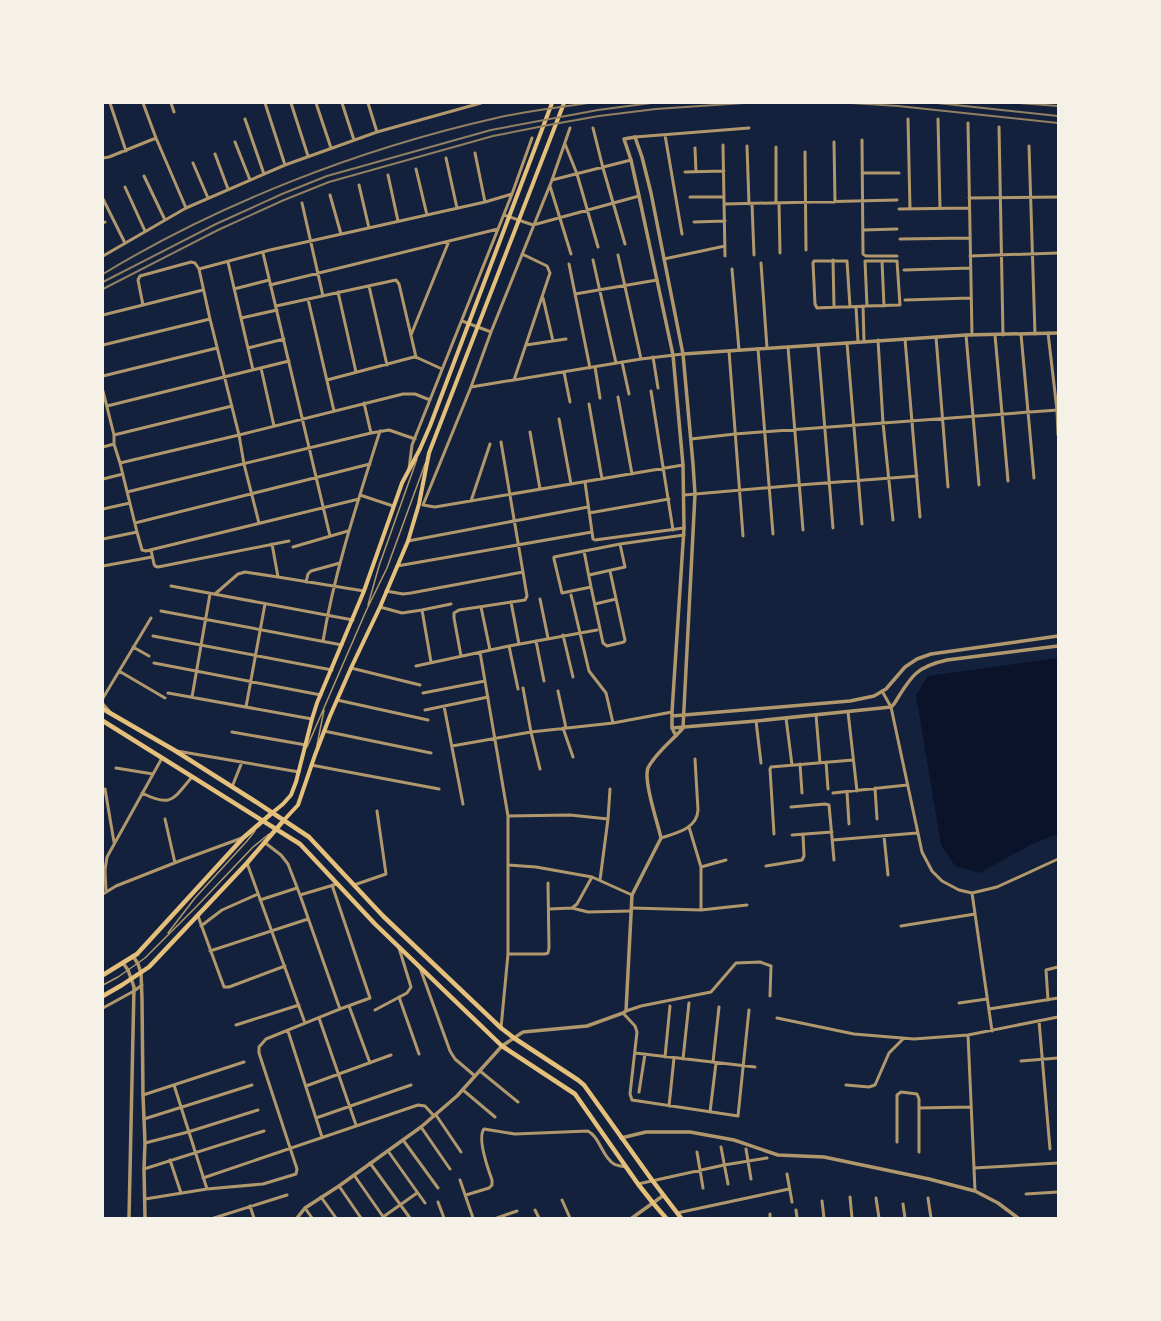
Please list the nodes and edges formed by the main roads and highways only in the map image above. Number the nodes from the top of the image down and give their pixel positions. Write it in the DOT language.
graph roads {
  1 [pos="552,103"];
  2 [pos="564,103"];
  3 [pos="103,709"];
  4 [pos="103,722"];
  5 [pos="272,813"];
  6 [pos="263,820"];
  7 [pos="284,820"];
  8 [pos="276,829"];
  9 [pos="103,975"];
  10 [pos="103,996"];
  11 [pos="666,1218"];
  12 [pos="681,1218"];
  1 -- 5 [label="main road"];
  2 -- 7 [label="main road"];
  3 -- 5 [label="main road"];
  4 -- 6 [label="main road"];
  5 -- 6 [label="main road"];
  5 -- 7 [label="main road"];
  6 -- 8 [label="main road"];
  6 -- 9 [label="main road"];
  7 -- 8 [label="main road"];
  7 -- 12 [label="main road"];
  8 -- 10 [label="main road"];
  8 -- 11 [label="main road"];
}
